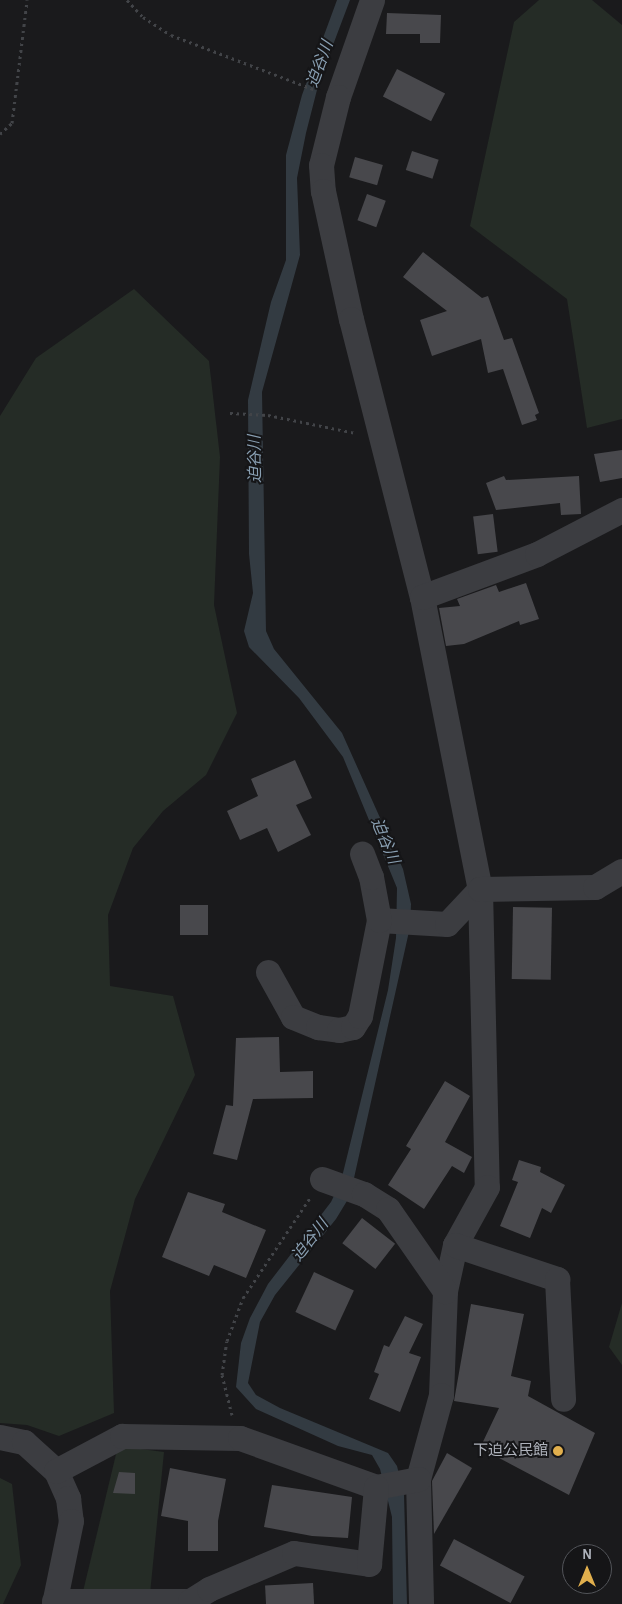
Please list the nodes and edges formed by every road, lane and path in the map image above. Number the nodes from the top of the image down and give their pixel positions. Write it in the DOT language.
graph roads {
  1 [pos="27,0"];
  2 [pos="126,0"];
  3 [pos="372,0"];
  4 [pos="319,91"];
  5 [pos="0,134"];
  6 [pos="230,413"];
  7 [pos="381,438"];
  8 [pos="622,510"];
  9 [pos="422,597"];
  10 [pos="362,854"];
  11 [pos="622,871"];
  12 [pos="480,889"];
  13 [pos="383,920"];
  14 [pos="268,972"];
  15 [pos="328,1181"];
  16 [pos="456,1245"];
  17 [pos="445,1291"];
  18 [pos="563,1399"];
  19 [pos="0,1437"];
  20 [pos="240,1438"];
  21 [pos="56,1471"];
  22 [pos="412,1480"];
  23 [pos="376,1487"];
  24 [pos="211,1596"];
  25 [pos="54,1602"];
  26 [pos="420,1604"];
  1 -- 5 [label="path"];
  2 -- 4 [label="path"];
  3 -- 7 [label="street"];
  6 -- 7 [label="path"];
  7 -- 9 [label="street"];
  8 -- 9 [label="street"];
  9 -- 12 [label="street"];
  10 -- 13 [label="street"];
  11 -- 12 [label="street"];
  12 -- 13 [label="street"];
  12 -- 16 [label="street"];
  13 -- 14 [label="street"];
  15 -- 17 [label="street"];
  15 -- 20 [label="path"];
  16 -- 17 [label="street"];
  16 -- 18 [label="street"];
  17 -- 22 [label="street"];
  19 -- 21 [label="street"];
  20 -- 21 [label="street"];
  20 -- 23 [label="street"];
  21 -- 25 [label="street"];
  22 -- 23 [label="street"];
  22 -- 26 [label="street"];
  23 -- 24 [label="street"];
  24 -- 25 [label="street"];
}
